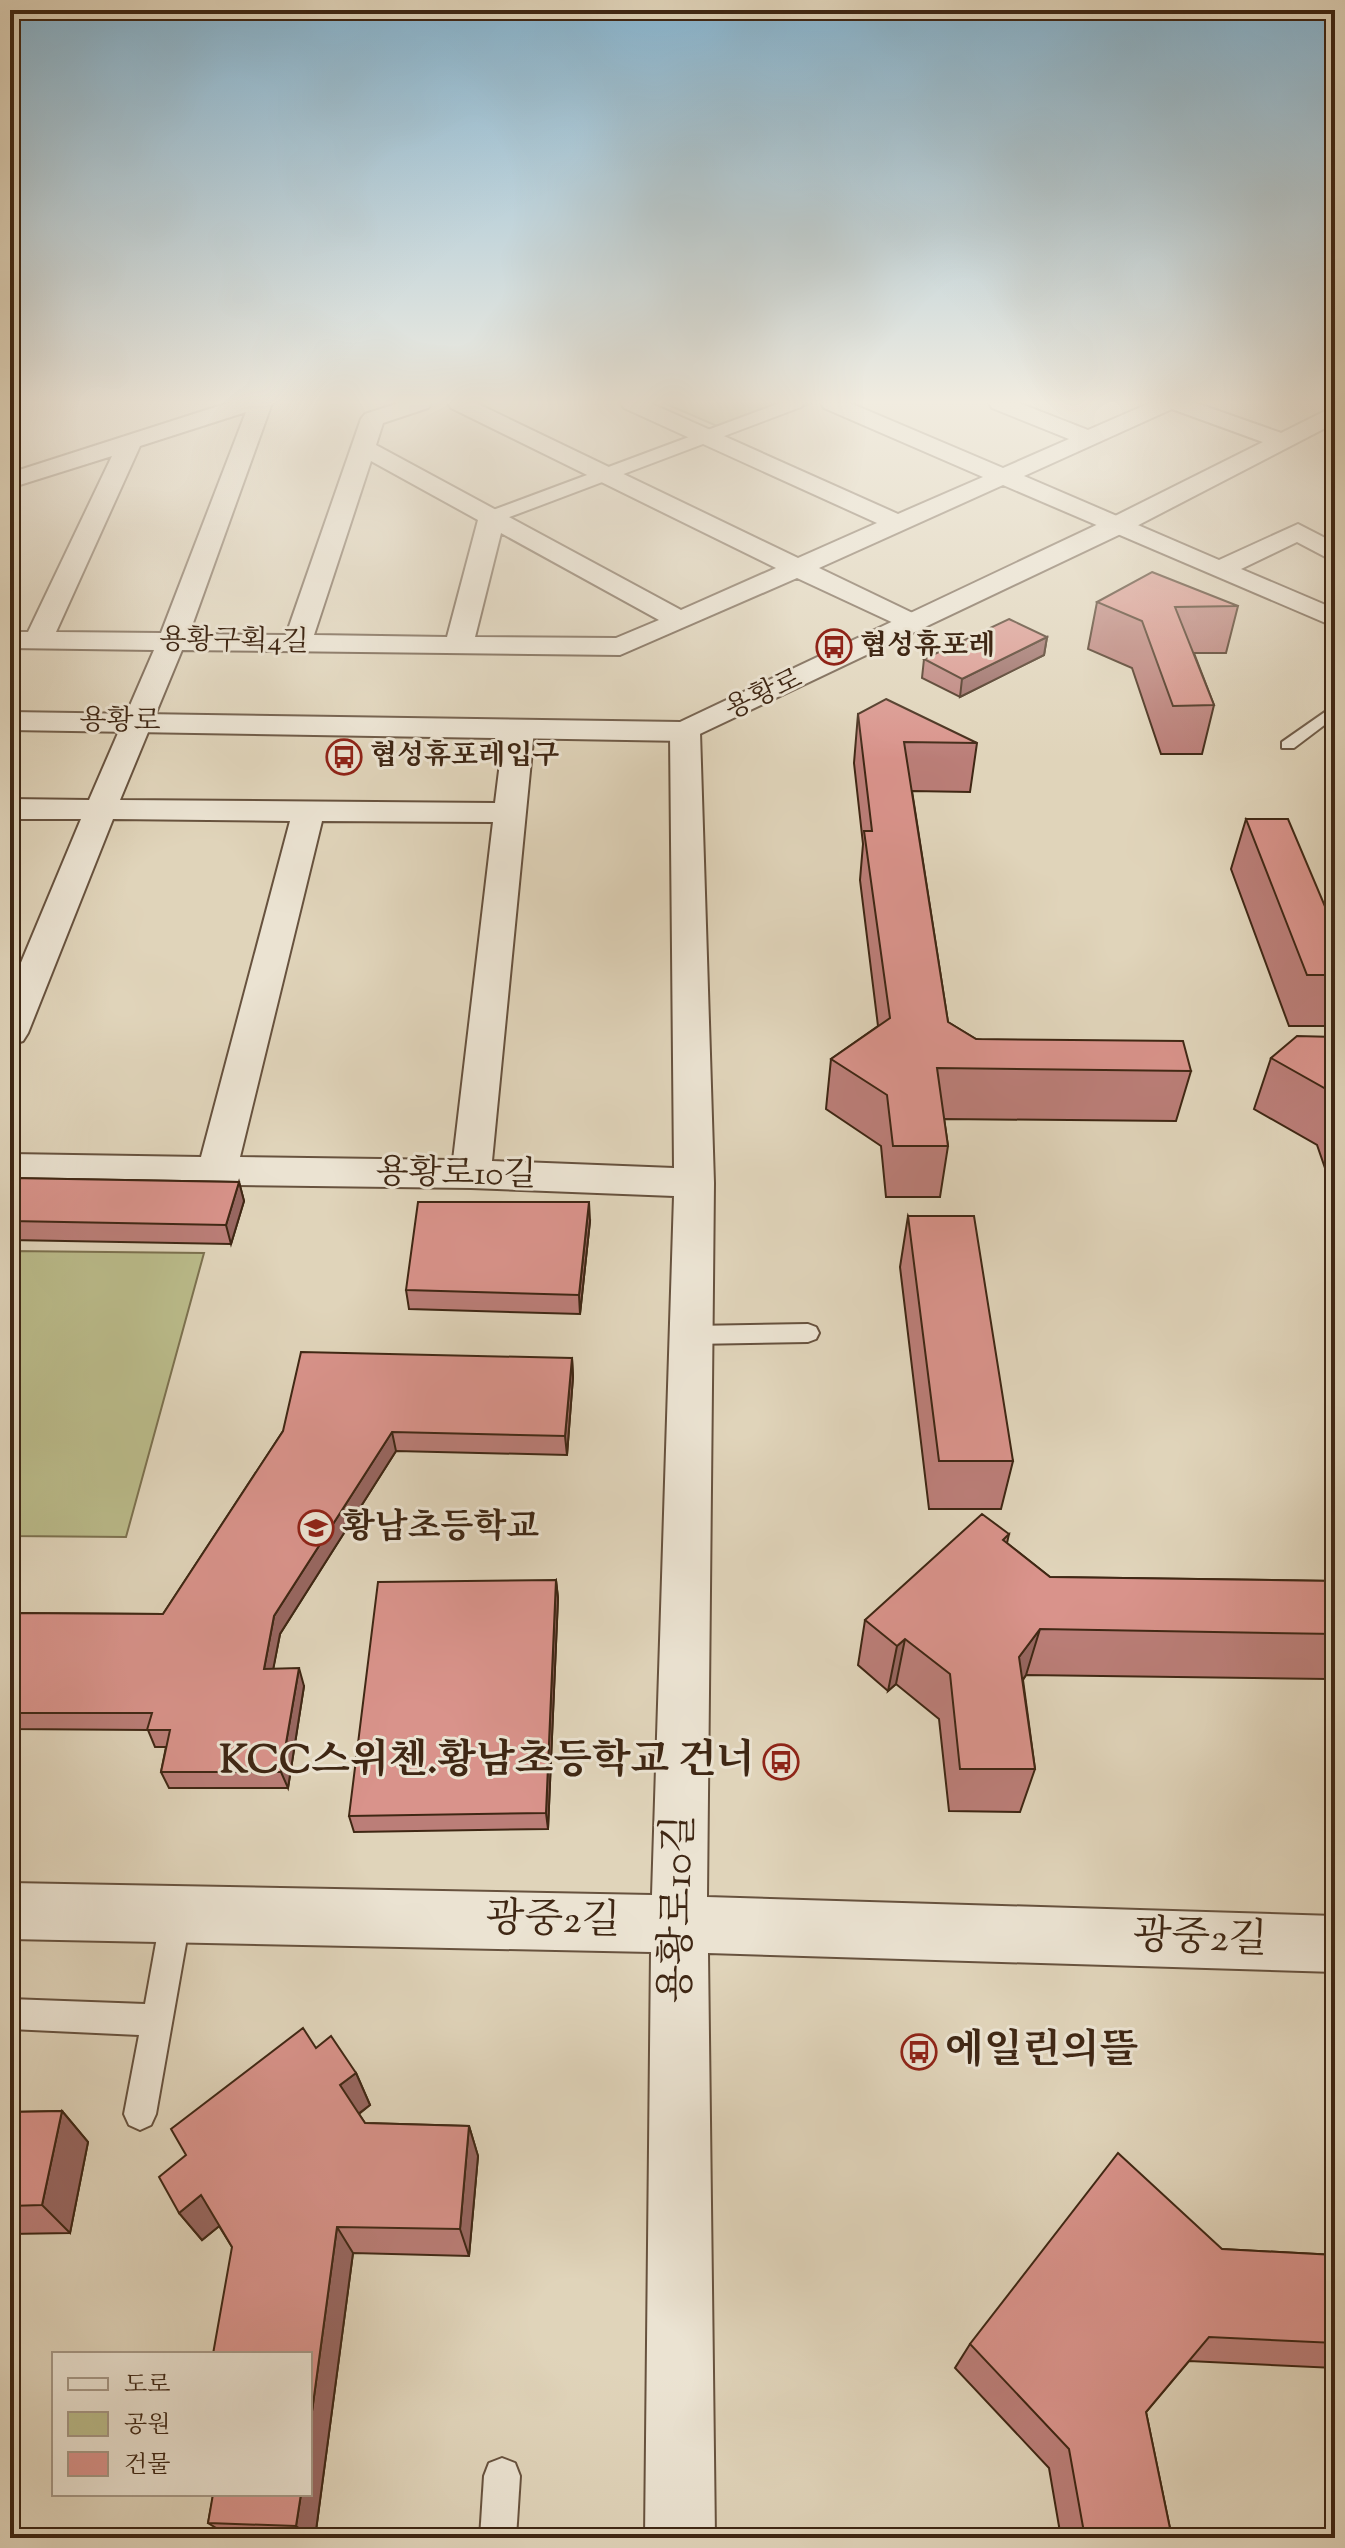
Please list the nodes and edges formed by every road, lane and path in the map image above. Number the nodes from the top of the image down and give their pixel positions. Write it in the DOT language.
graph roads {
  1 [pos="93,522"];
  2 [pos="217,522"];
  3 [pos="338,522"];
  4 [pos="491,522"];
  5 [pos="501,522"];
  6 [pos="703,522"];
  7 [pos="1107,522"];
  8 [pos="1124,522"];
  9 [pos="898,523"];
  10 [pos="1116,526"];
  11 [pos="1335,554"];
  12 [pos="797,568"];
  13 [pos="1218,570"];
  14 [pos="1335,619"];
  15 [pos="680,620"];
  16 [pos="913,624"];
  17 [pos="10,640"];
  18 [pos="38,640"];
  19 [pos="172,641"];
  20 [pos="297,643"];
  21 [pos="459,645"];
  22 [pos="1335,710"];
  23 [pos="10,721"];
  24 [pos="136,722"];
  25 [pos="519,730"];
  26 [pos="685,732"];
  27 [pos="1288,745"];
  28 [pos="10,809"];
  29 [pos="100,810"];
  30 [pos="308,812"];
  31 [pos="512,813"];
  32 [pos="10,1033"];
  33 [pos="10,1168"];
  34 [pos="217,1171"];
  35 [pos="471,1174"];
  36 [pos="694,1183"];
  37 [pos="808,1333"];
  38 [pos="692,1335"];
  39 [pos="10,1911"];
  40 [pos="176,1914"];
  41 [pos="679,1924"];
  42 [pos="1335,1944"];
  43 [pos="10,2014"];
  44 [pos="157,2020"];
  45 [pos="140,2114"];
  46 [pos="502,2476"];
  47 [pos="498,2538"];
  48 [pos="680,2538"];
  1 -- 18 [label="street"];
  2 -- 19 [label="street"];
  3 -- 20 [label="street"];
  4 -- 21 [label="street"];
  5 -- 15 [label="street"];
  6 -- 12 [label="street"];
  7 -- 10 [label="street"];
  8 -- 10 [label="street, 용황로"];
  9 -- 12 [label="street, 용황구획4길"];
  10 -- 13 [label="street"];
  10 -- 16 [label="street, 용황로"];
  11 -- 13 [label="street"];
  12 -- 15 [label="street, 용황구획4길"];
  12 -- 16 [label="street"];
  13 -- 14 [label="street"];
  15 -- 21 [label="street, 용황구획4길"];
  16 -- 26 [label="street, 용황로"];
  17 -- 18 [label="street, 용황구획4길"];
  18 -- 19 [label="street, 용황구획4길"];
  19 -- 20 [label="street, 용황구획4길"];
  19 -- 24 [label="street"];
  20 -- 21 [label="street, 용황구획4길"];
  22 -- 27 [label="lane"];
  23 -- 24 [label="street, 용황로"];
  24 -- 25 [label="street, 용황로"];
  24 -- 29 [label="street"];
  25 -- 26 [label="street, 용황로"];
  25 -- 31 [label="street"];
  26 -- 36 [label="street, 용황로10길"];
  28 -- 29 [label="street"];
  29 -- 30 [label="street"];
  29 -- 32 [label="street"];
  30 -- 31 [label="street"];
  30 -- 34 [label="street"];
  31 -- 35 [label="street"];
  33 -- 34 [label="street, 용황로10길"];
  34 -- 35 [label="street, 용황로10길"];
  35 -- 36 [label="street, 용황로10길"];
  36 -- 38 [label="street, 용황로10길"];
  37 -- 38 [label="lane"];
  38 -- 41 [label="street, 용황로10길"];
  39 -- 40 [label="street, 광중2길"];
  40 -- 41 [label="street, 광중2길"];
  40 -- 44 [label="lane"];
  41 -- 42 [label="street, 광중2길"];
  41 -- 48 [label="street, 용황로10길"];
  43 -- 44 [label="lane"];
  44 -- 45 [label="lane"];
  46 -- 47 [label="lane"];
}
